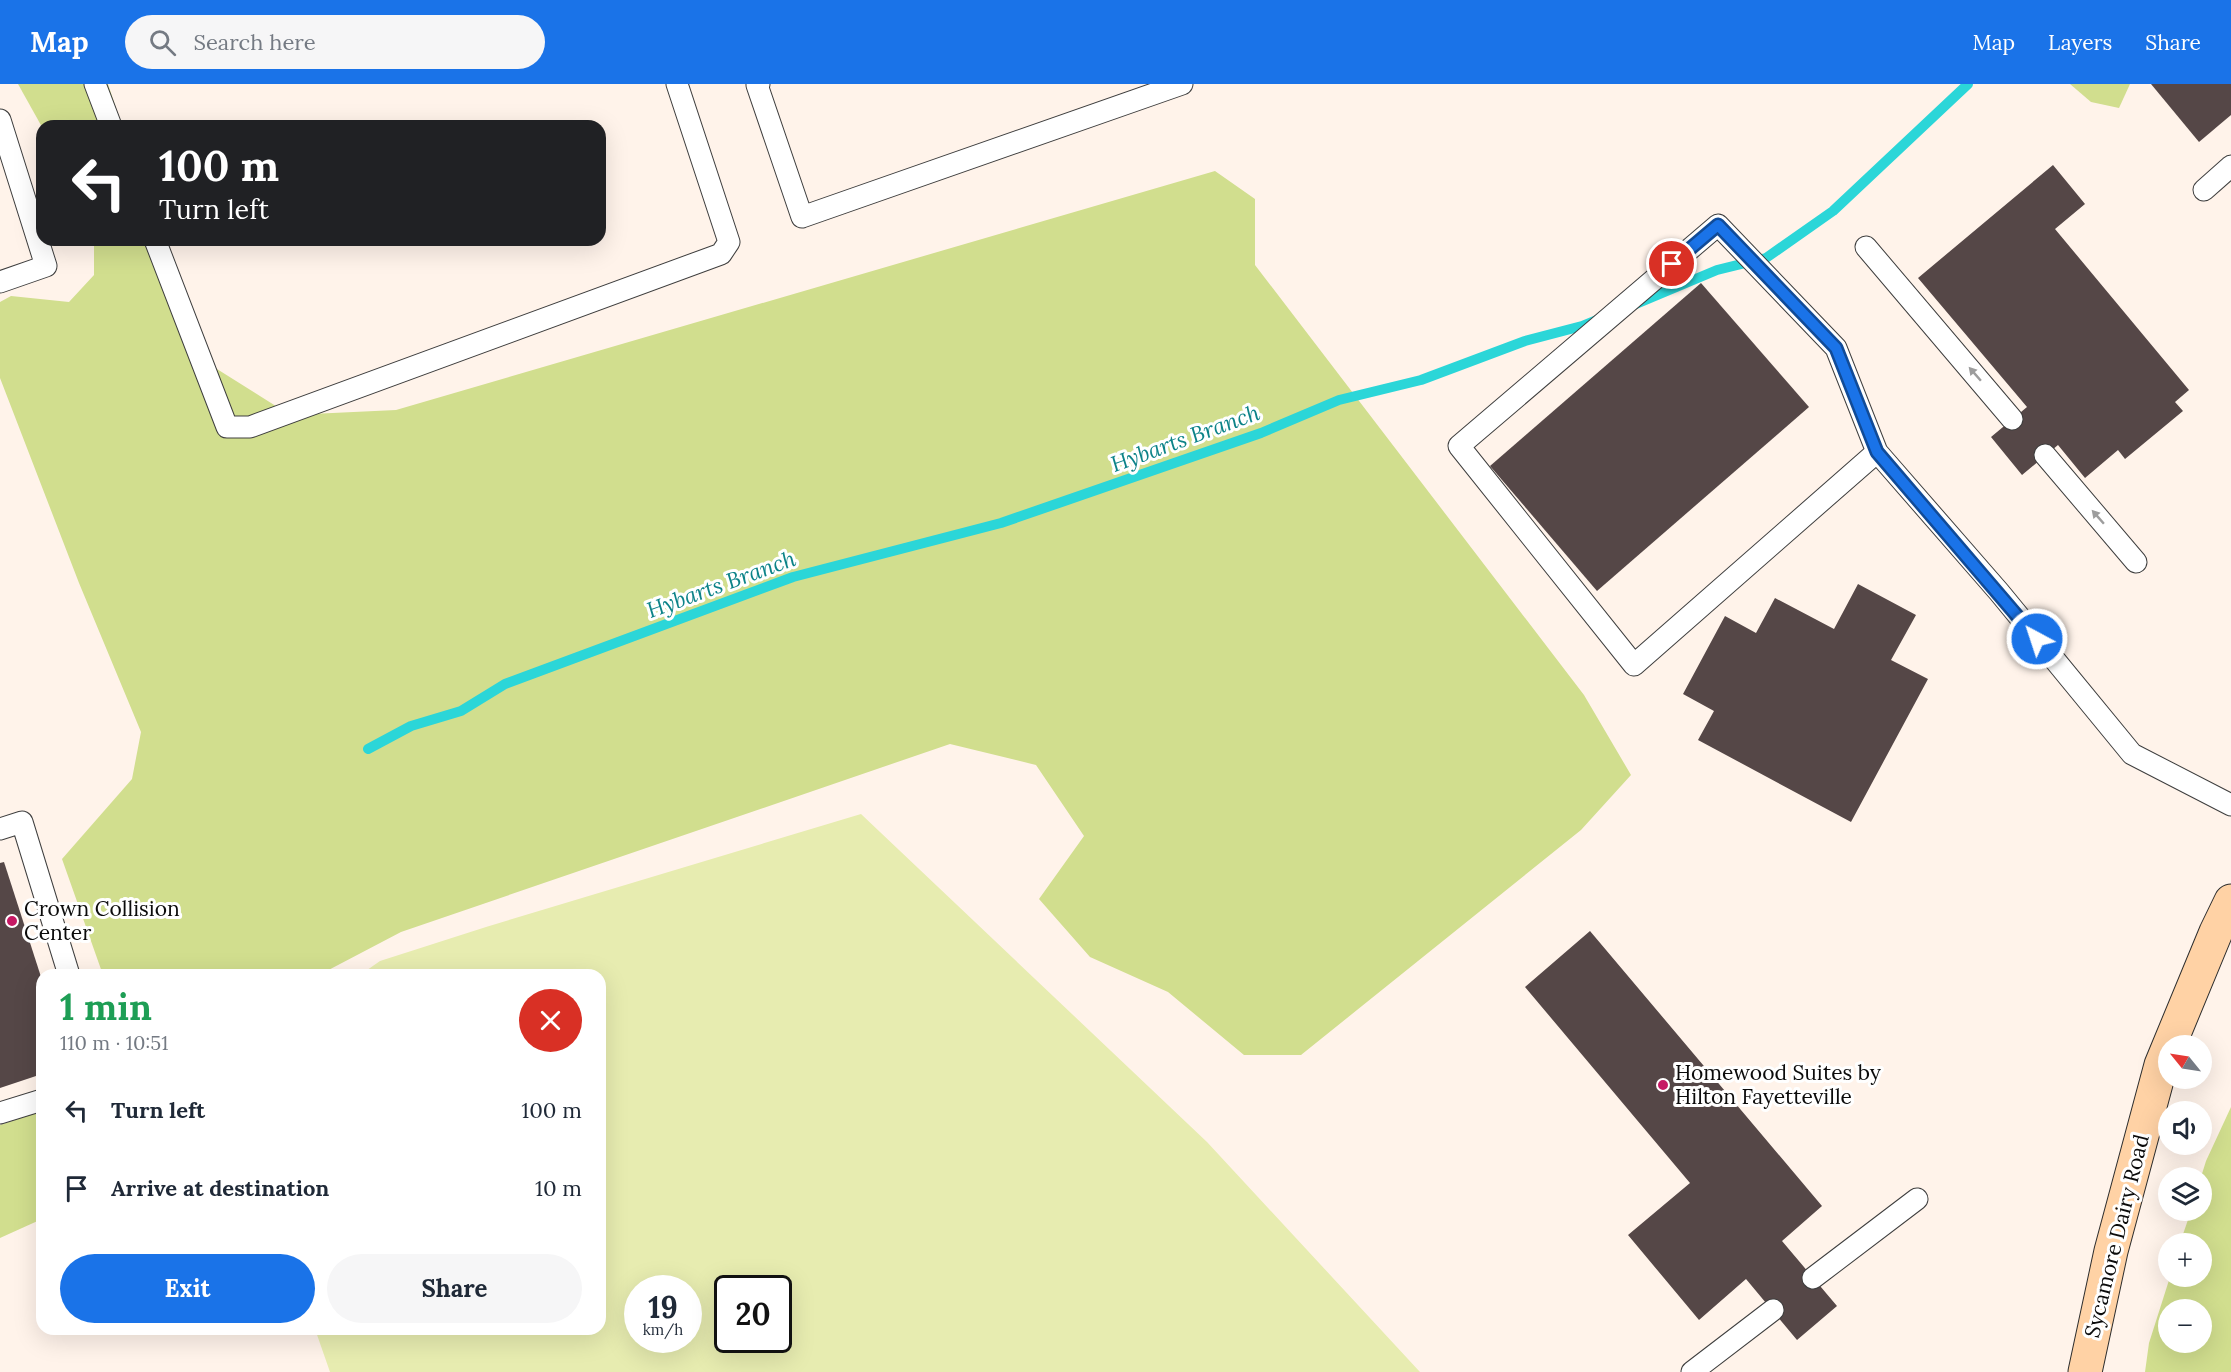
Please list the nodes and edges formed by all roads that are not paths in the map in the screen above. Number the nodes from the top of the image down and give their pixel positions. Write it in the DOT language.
graph roads {
  1 [pos="95,84"];
  2 [pos="677,84"];
  3 [pos="759,84"];
  4 [pos="1182,84"];
  5 [pos="0,120"];
  6 [pos="109,120"];
  7 [pos="2231,166"];
  8 [pos="2204,190"];
  9 [pos="36,234"];
  10 [pos="40,246"];
  11 [pos="157,246"];
  12 [pos="1866,247"];
  13 [pos="0,282"];
  14 [pos="2012,419"];
  15 [pos="1877,452"];
  16 [pos="2045,455"];
  17 [pos="2136,562"];
  18 [pos="2231,805"];
  19 [pos="0,829"];
  20 [pos="2231,901"];
  21 [pos="67,969"];
  22 [pos="36,1102"];
  23 [pos="0,1113"];
  24 [pos="1917,1199"];
  25 [pos="1814,1278"];
  26 [pos="1773,1310"];
  27 [pos="1692,1372"];
  28 [pos="2085,1372"];
  1 -- 6 [label="lane"];
  2 -- 11 [label="lane"];
  3 -- 4 [label="lane"];
  5 -- 9 [label="lane"];
  7 -- 8 [label="lane"];
  10 -- 13 [label="lane"];
  14 -- 12 [label="lane, one-way"];
  15 -- 15 [label="lane"];
  15 -- 18 [label="lane"];
  17 -- 16 [label="lane, one-way"];
  19 -- 21 [label="lane"];
  20 -- 28 [label="main road, Sycamore Dairy Road"];
  22 -- 23 [label="lane"];
  24 -- 25 [label="lane"];
  26 -- 27 [label="lane"];
}
